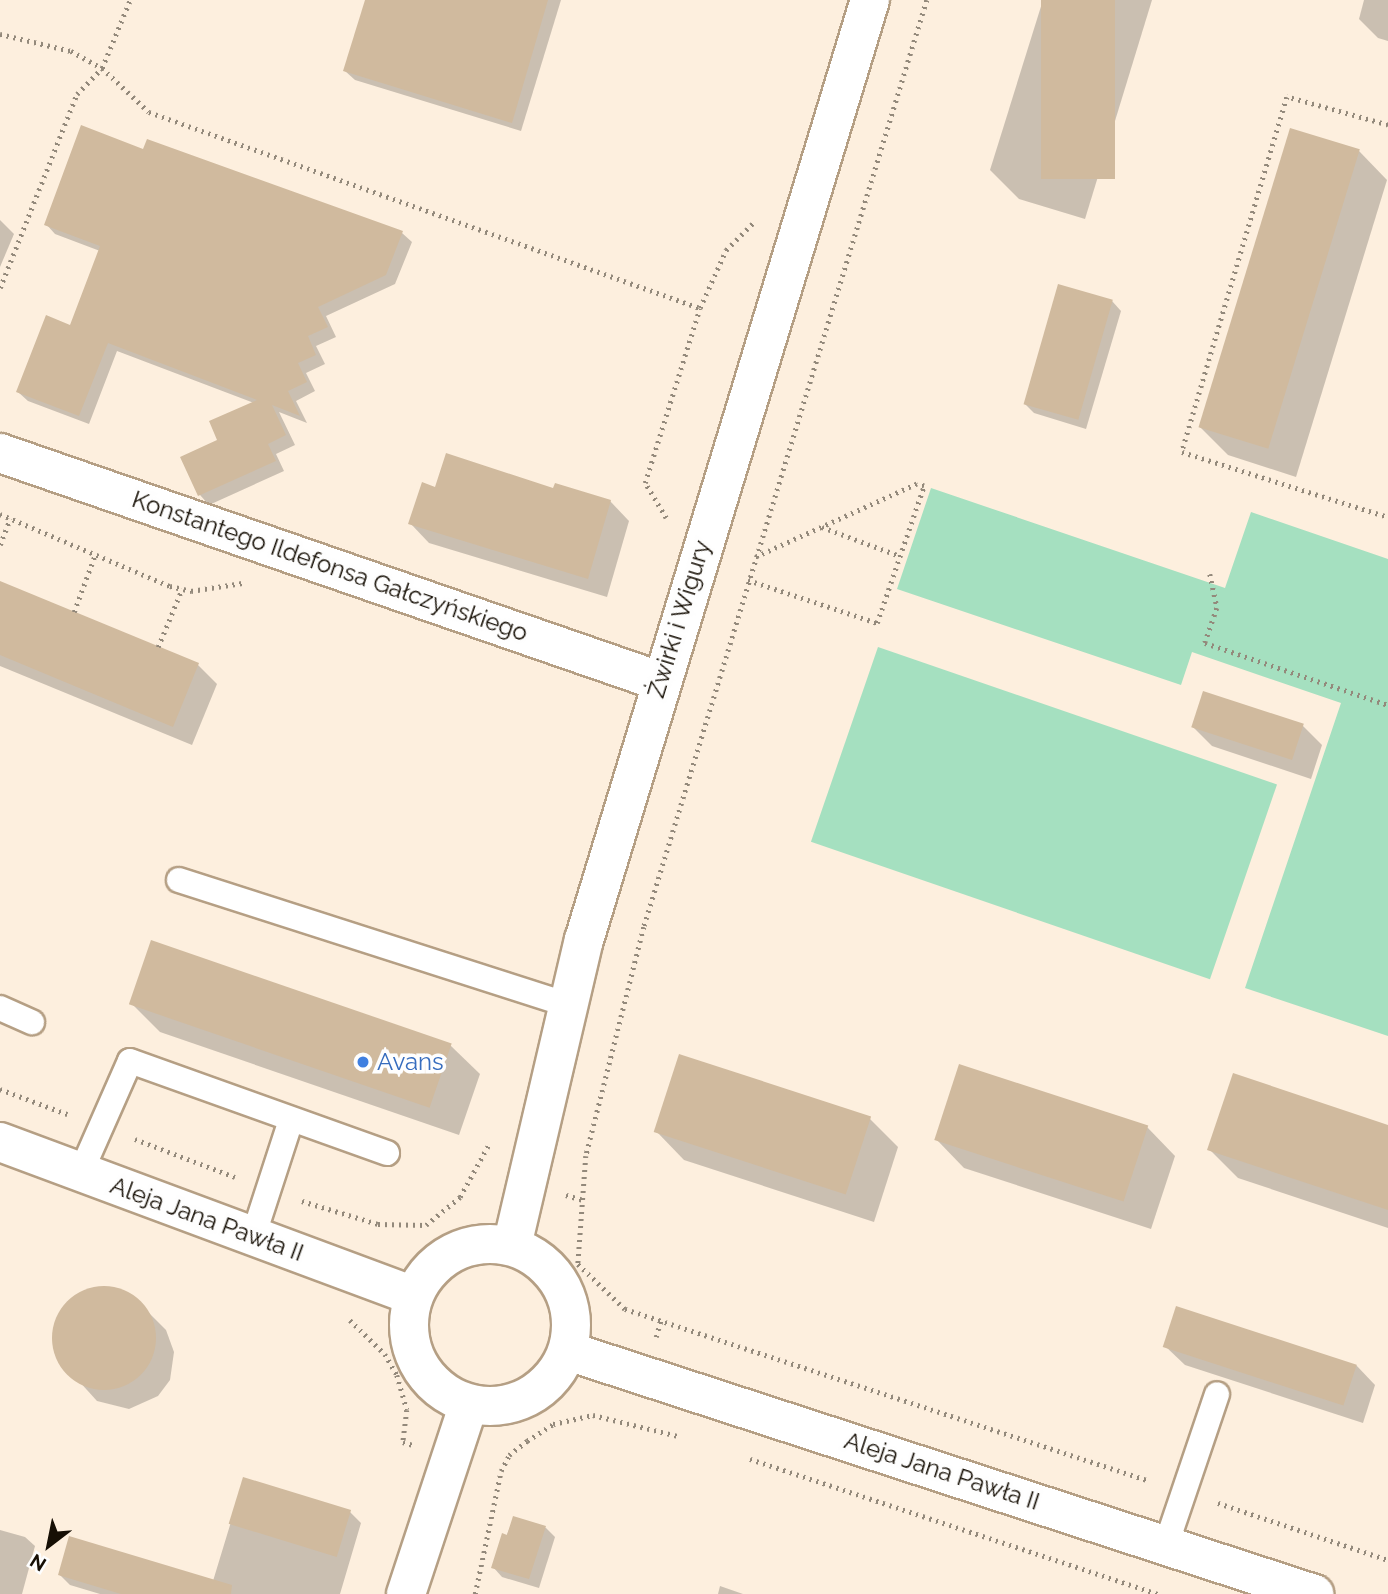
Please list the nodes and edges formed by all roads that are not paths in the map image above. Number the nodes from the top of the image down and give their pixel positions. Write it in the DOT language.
graph roads {
  1 [pos="870,0"];
  2 [pos="0,453"];
  3 [pos="659,681"];
  4 [pos="179,880"];
  5 [pos="568,1005"];
  6 [pos="0,1008"];
  7 [pos="32,1022"];
  8 [pos="291,1120"];
  9 [pos="0,1142"];
  10 [pos="387,1153"];
  11 [pos="82,1172"];
  12 [pos="253,1237"];
  13 [pos="512,1246"];
  14 [pos="413,1296"];
  15 [pos="568,1351"];
  16 [pos="1217,1394"];
  17 [pos="469,1404"];
  18 [pos="1166,1545"];
  19 [pos="405,1594"];
  20 [pos="1314,1594"];
  1 -- 3 [label="street, Żwirki i Wigury"];
  2 -- 3 [label="street, Konstantego Ildefonsa Gałczyńskiego"];
  3 -- 5 [label="street, Żwirki i Wigury"];
  4 -- 5 [label="lane"];
  5 -- 13 [label="street, Żwirki i Wigury"];
  6 -- 7 [label="lane"];
  8 -- 10 [label="lane"];
  8 -- 11 [label="lane"];
  8 -- 12 [label="lane"];
  9 -- 11 [label="street, Aleja Jana Pawła II"];
  11 -- 12 [label="street, Aleja Jana Pawła II"];
  12 -- 14 [label="street, Aleja Jana Pawła II"];
  13 -- 14 [label="street"];
  13 -- 15 [label="street"];
  14 -- 17 [label="street"];
  15 -- 17 [label="street"];
  15 -- 18 [label="street, Aleja Jana Pawła II"];
  16 -- 18 [label="lane"];
  17 -- 19 [label="street"];
  18 -- 20 [label="street, Aleja Jana Pawła II"];
}
